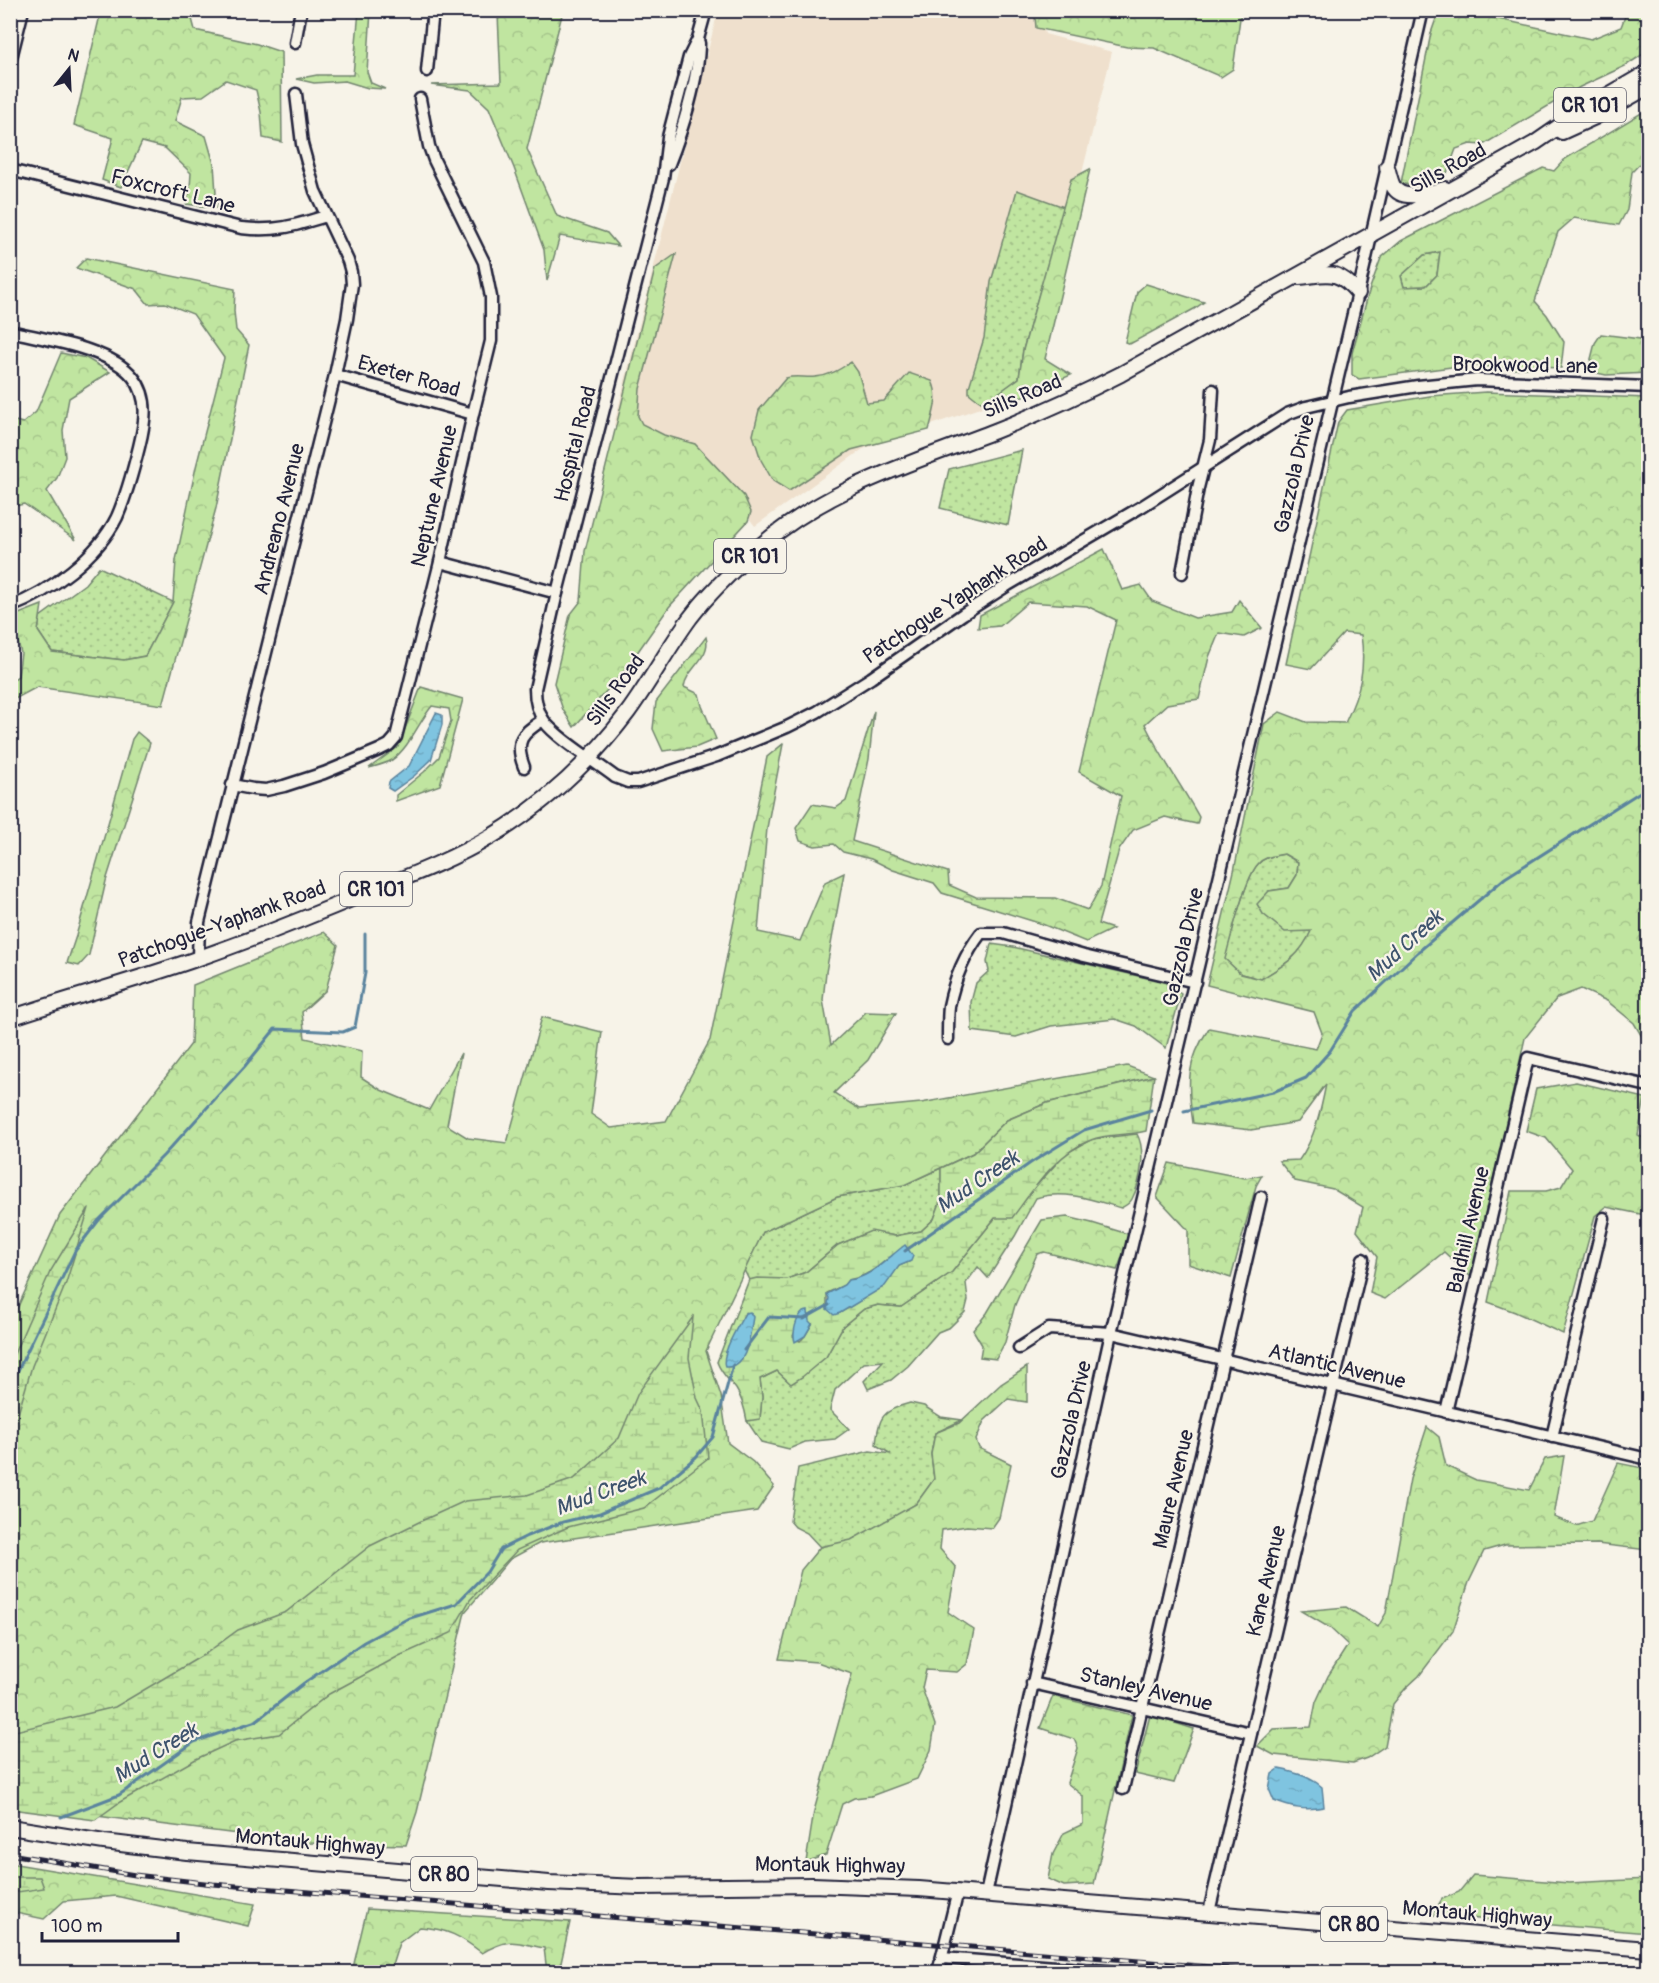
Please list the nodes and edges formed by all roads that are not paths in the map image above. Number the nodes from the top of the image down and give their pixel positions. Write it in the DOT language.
graph roads {
  1 [pos="24,10"];
  2 [pos="301,10"];
  3 [pos="433,10"];
  4 [pos="706,10"];
  5 [pos="1423,10"];
  6 [pos="295,43"];
  7 [pos="10,62"];
  8 [pos="427,71"];
  9 [pos="1648,72"];
  10 [pos="1648,87"];
  11 [pos="297,94"];
  12 [pos="420,99"];
  13 [pos="1535,143"];
  14 [pos="1387,167"];
  15 [pos="10,170"];
  16 [pos="1456,187"];
  17 [pos="326,216"];
  18 [pos="1372,234"];
  19 [pos="1294,277"];
  20 [pos="1358,293"];
  21 [pos="10,331"];
  22 [pos="335,375"];
  23 [pos="1648,387"];
  24 [pos="1213,390"];
  25 [pos="1331,402"];
  26 [pos="473,414"];
  27 [pos="1204,467"];
  28 [pos="440,562"];
  29 [pos="1182,573"];
  30 [pos="557,593"];
  31 [pos="10,607"];
  32 [pos="543,720"];
  33 [pos="589,757"];
  34 [pos="524,767"];
  35 [pos="232,785"];
  36 [pos="198,959"];
  37 [pos="1195,982"];
  38 [pos="10,1018"];
  39 [pos="948,1039"];
  40 [pos="1648,1086"];
  41 [pos="1261,1197"];
  42 [pos="1604,1218"];
  43 [pos="1363,1259"];
  44 [pos="1111,1333"];
  45 [pos="1019,1348"];
  46 [pos="1223,1359"];
  47 [pos="1332,1385"];
  48 [pos="1446,1412"];
  49 [pos="1552,1437"];
  50 [pos="1648,1459"];
  51 [pos="1032,1683"];
  52 [pos="1143,1707"];
  53 [pos="1251,1734"];
  54 [pos="1123,1789"];
  55 [pos="10,1827"];
  56 [pos="958,1892"];
  57 [pos="986,1894"];
  58 [pos="1209,1912"];
  59 [pos="1648,1949"];
  60 [pos="942,1958"];
  61 [pos="938,1972"];
  62 [pos="1119,1972"];
  1 -- 7 [label="street"];
  2 -- 6 [label="street"];
  3 -- 8 [label="street"];
  4 -- 30 [label="street, Hospital Road"];
  5 -- 14 [label="street, Gazzola Drive"];
  9 -- 13 [label="main road, Sills Road / CR 101"];
  10 -- 13 [label="main road, Sills Road / CR 101"];
  11 -- 17 [label="street, Andreano Avenue"];
  12 -- 26 [label="street, Neptune Avenue"];
  13 -- 16 [label="main road, Sills Road / CR 101"];
  14 -- 16 [label="main road"];
  14 -- 18 [label="street, Gazzola Drive"];
  15 -- 17 [label="street, Foxcroft Lane"];
  16 -- 18 [label="main road, Sills Road / CR 101"];
  17 -- 22 [label="street, Andreano Avenue"];
  18 -- 19 [label="main road, Sills Road / CR 101"];
  18 -- 20 [label="street, Gazzola Drive"];
  19 -- 20 [label="main road"];
  19 -- 33 [label="main road, Sills Road / CR 101"];
  20 -- 25 [label="street, Gazzola Drive"];
  21 -- 31 [label="street"];
  22 -- 26 [label="street, Exeter Road"];
  22 -- 35 [label="street, Andreano Avenue"];
  23 -- 25 [label="street, Brookwood Lane"];
  24 -- 27 [label="street"];
  25 -- 27 [label="street, Patchogue Yaphank Road"];
  25 -- 37 [label="street, Gazzola Drive"];
  26 -- 28 [label="street, Neptune Avenue"];
  27 -- 29 [label="street"];
  27 -- 33 [label="street, Patchogue Yaphank Road"];
  28 -- 30 [label="street"];
  28 -- 35 [label="street, Neptune Avenue"];
  30 -- 32 [label="street, Hospital Road"];
  32 -- 33 [label="street"];
  32 -- 34 [label="street"];
  33 -- 36 [label="main road, Patchogue-Yaphank Road / CR 101"];
  35 -- 36 [label="street, Andreano Avenue"];
  36 -- 38 [label="main road, Patchogue-Yaphank Road / CR 101"];
  37 -- 39 [label="street"];
  37 -- 44 [label="street, Gazzola Drive"];
  40 -- 48 [label="street, Baldhill Avenue"];
  41 -- 46 [label="street, Maure Avenue"];
  42 -- 49 [label="street"];
  43 -- 47 [label="street, Kane Avenue"];
  44 -- 45 [label="street, Atlantic Avenue"];
  44 -- 46 [label="street, Atlantic Avenue"];
  44 -- 51 [label="street, Gazzola Drive"];
  46 -- 47 [label="street, Atlantic Avenue"];
  46 -- 52 [label="street, Maure Avenue"];
  47 -- 48 [label="street, Atlantic Avenue"];
  47 -- 53 [label="street, Kane Avenue"];
  48 -- 49 [label="street, Atlantic Avenue"];
  49 -- 50 [label="street, Atlantic Avenue"];
  51 -- 52 [label="street, Stanley Avenue"];
  51 -- 57 [label="street, Gazzola Drive"];
  52 -- 53 [label="street, Stanley Avenue"];
  52 -- 54 [label="street, Maure Avenue"];
  53 -- 58 [label="street, Kane Avenue"];
  55 -- 56 [label="main road, Montauk Highway / CR 80"];
  56 -- 57 [label="main road, Montauk Highway / CR 80"];
  56 -- 60 [label="street"];
  57 -- 58 [label="main road, Montauk Highway / CR 80"];
  58 -- 59 [label="main road, Montauk Highway / CR 80"];
  60 -- 61 [label="street"];
  60 -- 62 [label="street"];
}
